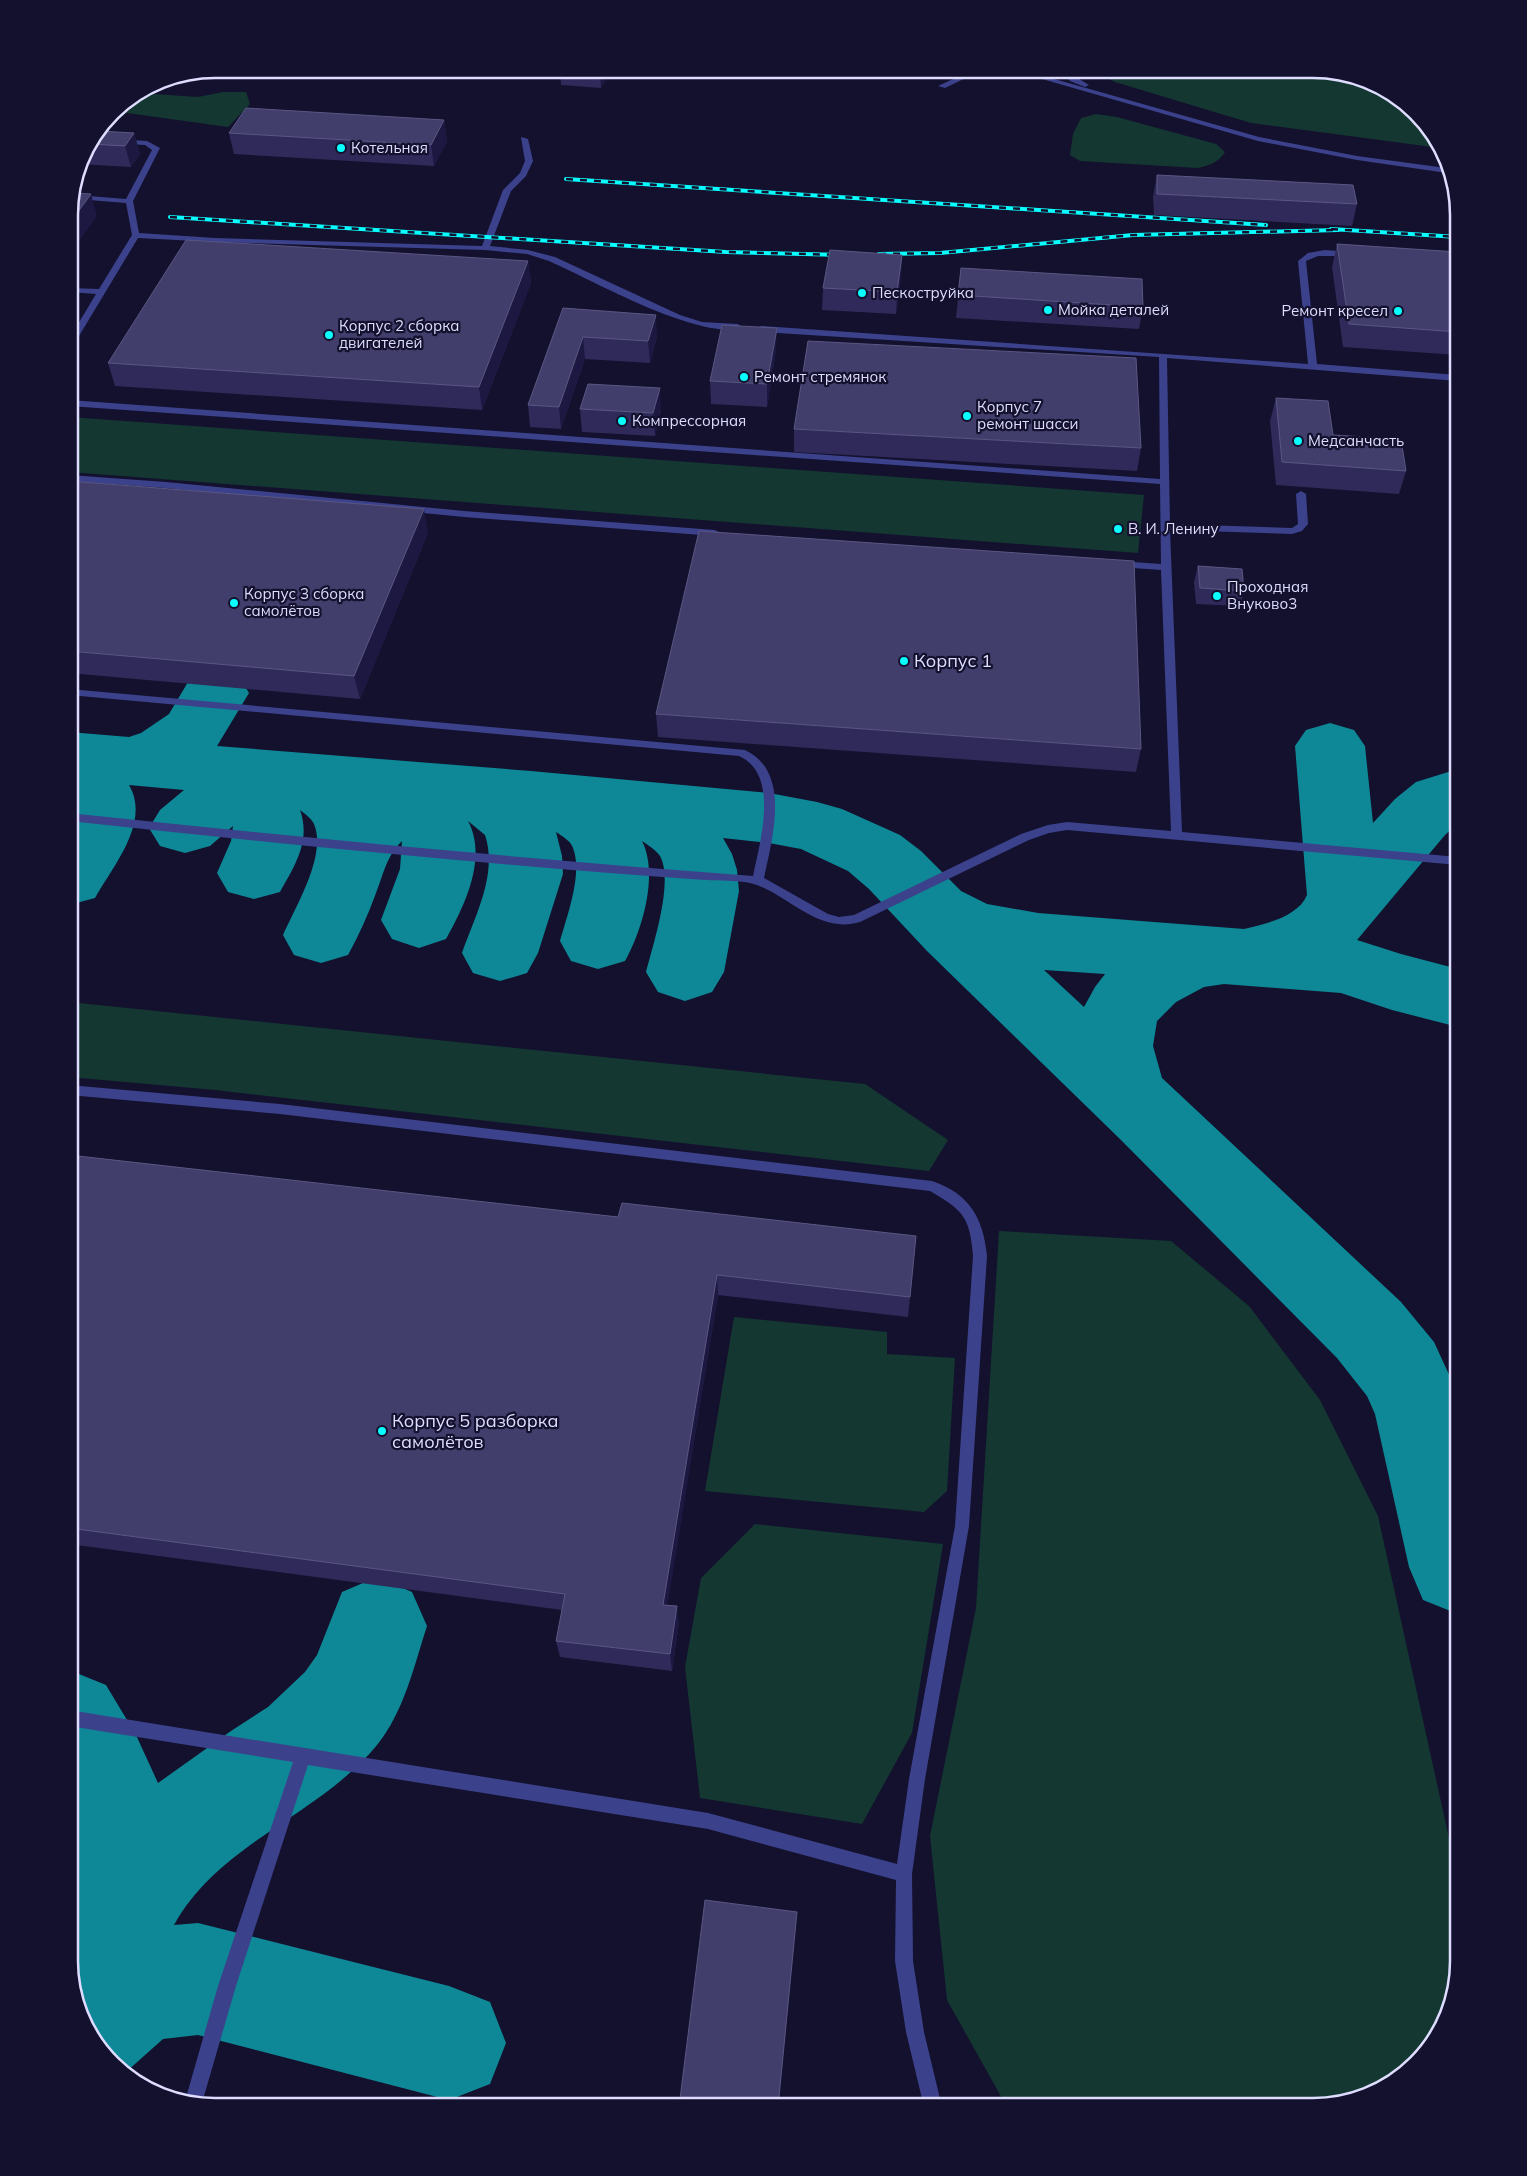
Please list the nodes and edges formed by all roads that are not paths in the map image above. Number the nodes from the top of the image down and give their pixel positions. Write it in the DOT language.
graph roads {
  1 [pos="960,78"];
  2 [pos="1042,78"];
  3 [pos="1072,78"];
  4 [pos="942,86"];
  5 [pos="1144,108"];
  6 [pos="524,139"];
  7 [pos="100,140"];
  8 [pos="1442,170"];
  9 [pos="79,198"];
  10 [pos="129,202"];
  11 [pos="136,235"];
  12 [pos="485,248"];
  13 [pos="1363,255"];
  14 [pos="78,291"];
  15 [pos="101,292"];
  16 [pos="745,328"];
  17 [pos="755,328"];
  18 [pos="78,331"];
  19 [pos="1163,355"];
  20 [pos="1313,366"];
  21 [pos="1450,377"];
  22 [pos="78,404"];
  23 [pos="78,479"];
  24 [pos="1166,482"];
  25 [pos="1301,494"];
  26 [pos="1166,527"];
  27 [pos="722,533"];
  28 [pos="1107,563"];
  29 [pos="1166,567"];
  30 [pos="78,693"];
  31 [pos="78,818"];
  32 [pos="1177,836"];
  33 [pos="1450,859"];
  34 [pos="758,880"];
  35 [pos="78,1091"];
  36 [pos="78,1719"];
  37 [pos="303,1756"];
  38 [pos="904,1874"];
  39 [pos="195,2097"];
  40 [pos="931,2098"];
  1 -- 4 [label="lane"];
  2 -- 5 [label="street"];
  3 -- 5 [label="street"];
  5 -- 8 [label="street"];
  6 -- 12 [label="lane"];
  7 -- 10 [label="lane"];
  9 -- 10 [label="lane"];
  10 -- 11 [label="lane"];
  11 -- 12 [label="lane"];
  11 -- 15 [label="lane"];
  12 -- 16 [label="lane"];
  13 -- 20 [label="lane"];
  14 -- 15 [label="lane"];
  15 -- 18 [label="lane"];
  17 -- 19 [label="lane"];
  19 -- 20 [label="lane"];
  19 -- 24 [label="lane"];
  20 -- 21 [label="lane"];
  22 -- 24 [label="lane"];
  23 -- 27 [label="lane"];
  24 -- 26 [label="lane"];
  25 -- 26 [label="lane"];
  26 -- 29 [label="lane"];
  28 -- 29 [label="lane"];
  29 -- 32 [label="lane"];
  30 -- 34 [label="lane"];
  31 -- 34 [label="lane"];
  32 -- 33 [label="lane"];
  32 -- 34 [label="lane"];
  35 -- 38 [label="lane"];
  36 -- 37 [label="lane"];
  37 -- 38 [label="lane"];
  37 -- 39 [label="lane"];
  38 -- 40 [label="lane"];
}
